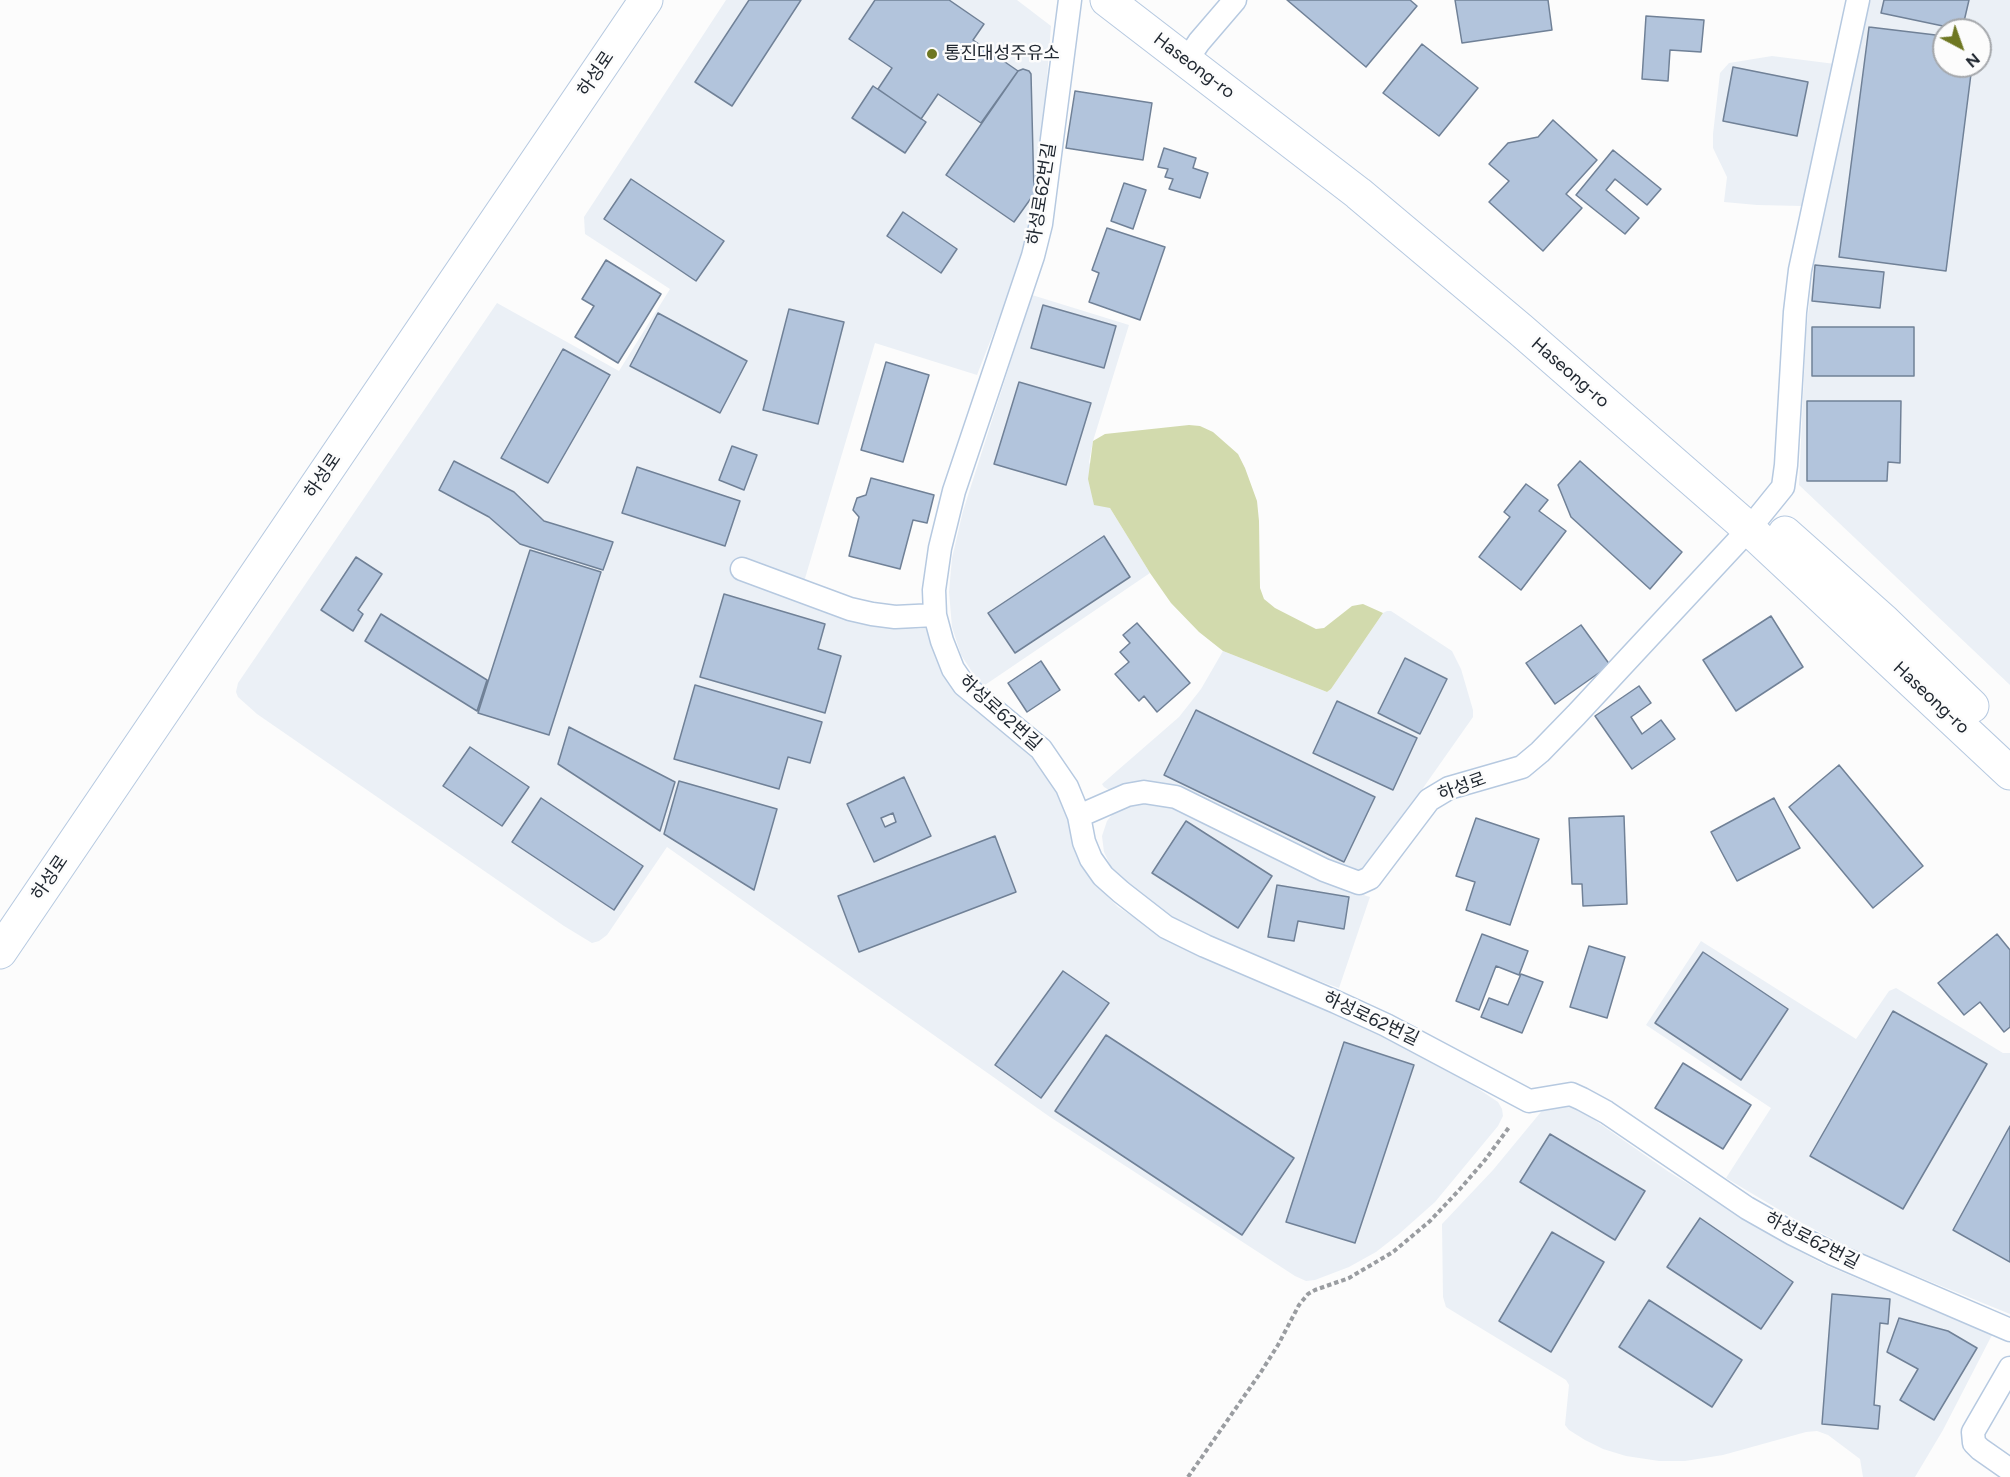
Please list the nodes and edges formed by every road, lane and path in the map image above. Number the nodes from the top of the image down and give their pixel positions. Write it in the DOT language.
graph roads {
  1 [pos="646,0"];
  2 [pos="1070,0"];
  3 [pos="1107,0"];
  4 [pos="1140,0"];
  5 [pos="1235,0"];
  6 [pos="1858,0"];
  7 [pos="1193,51"];
  8 [pos="1756,521"];
  9 [pos="742,569"];
  10 [pos="935,615"];
  11 [pos="2010,742"];
  12 [pos="2010,773"];
  13 [pos="1079,816"];
  14 [pos="0,952"];
  15 [pos="1529,1101"];
  16 [pos="2010,1330"];
  17 [pos="2010,1368"];
  18 [pos="2010,1470"];
  19 [pos="1188,1477"];
  1 -- 14 [label="street, 하성로"];
  2 -- 10 [label="lane, 하성로62번길"];
  3 -- 7 [label="street, Haseong-ro"];
  4 -- 7 [label="street, Haseong-ro"];
  5 -- 7 [label="lane"];
  6 -- 8 [label="lane"];
  7 -- 8 [label="street, Haseong-ro"];
  8 -- 11 [label="street, Haseong-ro"];
  8 -- 12 [label="street, Haseong-ro"];
  8 -- 13 [label="lane, 하성로"];
  9 -- 10 [label="lane"];
  10 -- 13 [label="lane, 하성로62번길"];
  13 -- 15 [label="lane, 하성로62번길"];
  15 -- 16 [label="lane, 하성로62번길"];
  15 -- 19 [label="path"];
  17 -- 18 [label="lane"];
}
